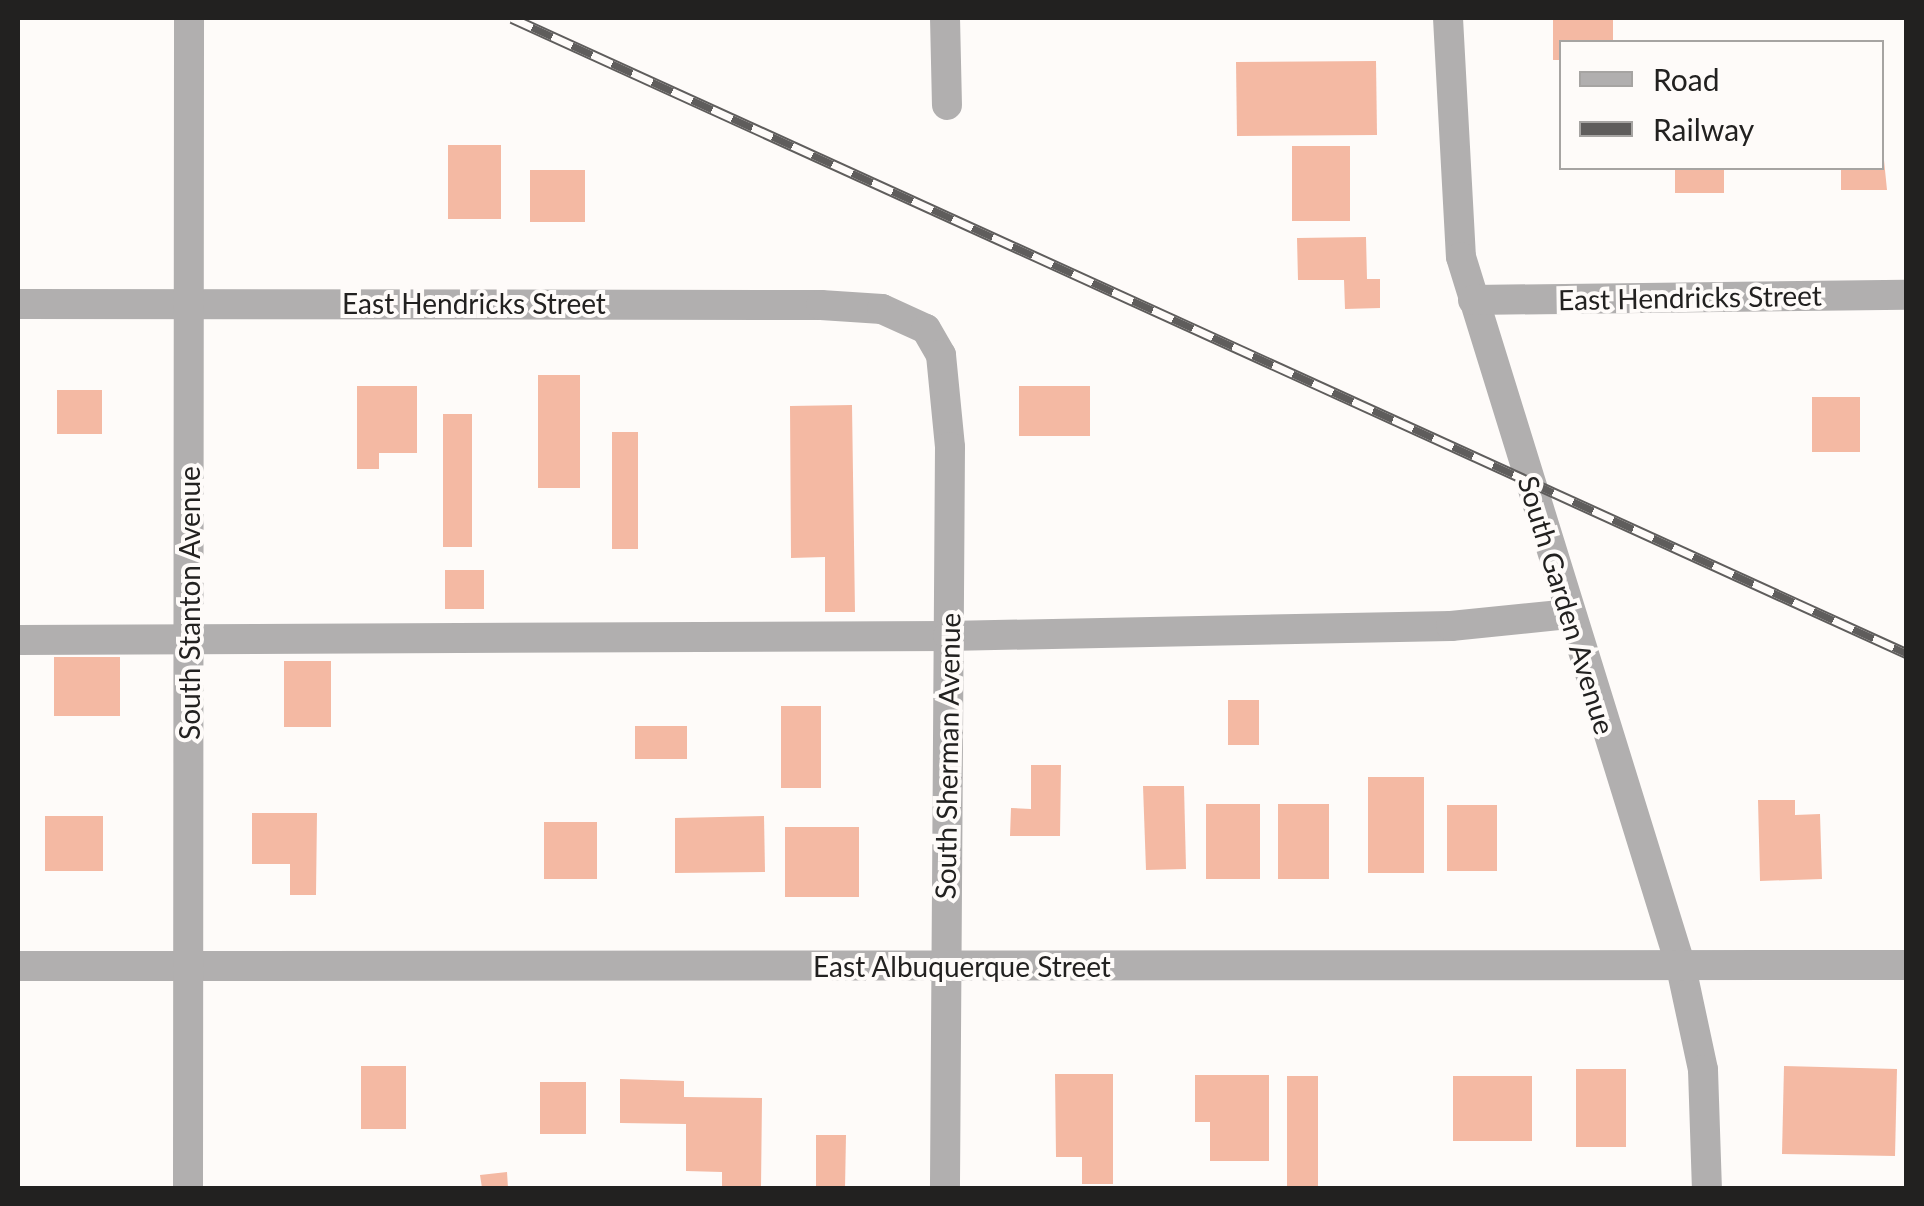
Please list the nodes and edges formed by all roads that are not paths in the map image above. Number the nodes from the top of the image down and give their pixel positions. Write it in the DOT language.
graph roads {
  1 [pos="189,18"];
  2 [pos="946,18"];
  3 [pos="1448,18"];
  4 [pos="947,105"];
  5 [pos="1906,296"];
  6 [pos="1472,300"];
  7 [pos="190,302"];
  8 [pos="18,304"];
  9 [pos="926,329"];
  10 [pos="1570,614"];
  11 [pos="948,636"];
  12 [pos="189,639"];
  13 [pos="18,640"];
  14 [pos="1906,965"];
  15 [pos="18,966"];
  16 [pos="188,966"];
  17 [pos="945,966"];
  18 [pos="1681,967"];
  19 [pos="188,1188"];
  20 [pos="945,1188"];
  21 [pos="1708,1188"];
  1 -- 7 [label="street, South Stanton Avenue"];
  2 -- 4 [label="street"];
  3 -- 6 [label="street, South Garden Avenue"];
  5 -- 6 [label="street, East Hendricks Street"];
  6 -- 10 [label="street, South Garden Avenue"];
  7 -- 8 [label="street, East Hendricks Street"];
  7 -- 9 [label="street, East Hendricks Street"];
  7 -- 12 [label="street, South Stanton Avenue"];
  9 -- 11 [label="street, South Sherman Avenue"];
  10 -- 11 [label="street"];
  10 -- 18 [label="street, South Garden Avenue"];
  11 -- 12 [label="street"];
  11 -- 17 [label="street, South Sherman Avenue"];
  12 -- 13 [label="street"];
  12 -- 16 [label="street, South Stanton Avenue"];
  14 -- 18 [label="street, East Albuquerque Street"];
  15 -- 16 [label="street, East Albuquerque Street"];
  16 -- 17 [label="street, East Albuquerque Street"];
  16 -- 19 [label="street, South Stanton Avenue"];
  17 -- 18 [label="street, East Albuquerque Street"];
  17 -- 20 [label="street, South Sherman Avenue"];
  18 -- 21 [label="street, South Garden Avenue"];
}
